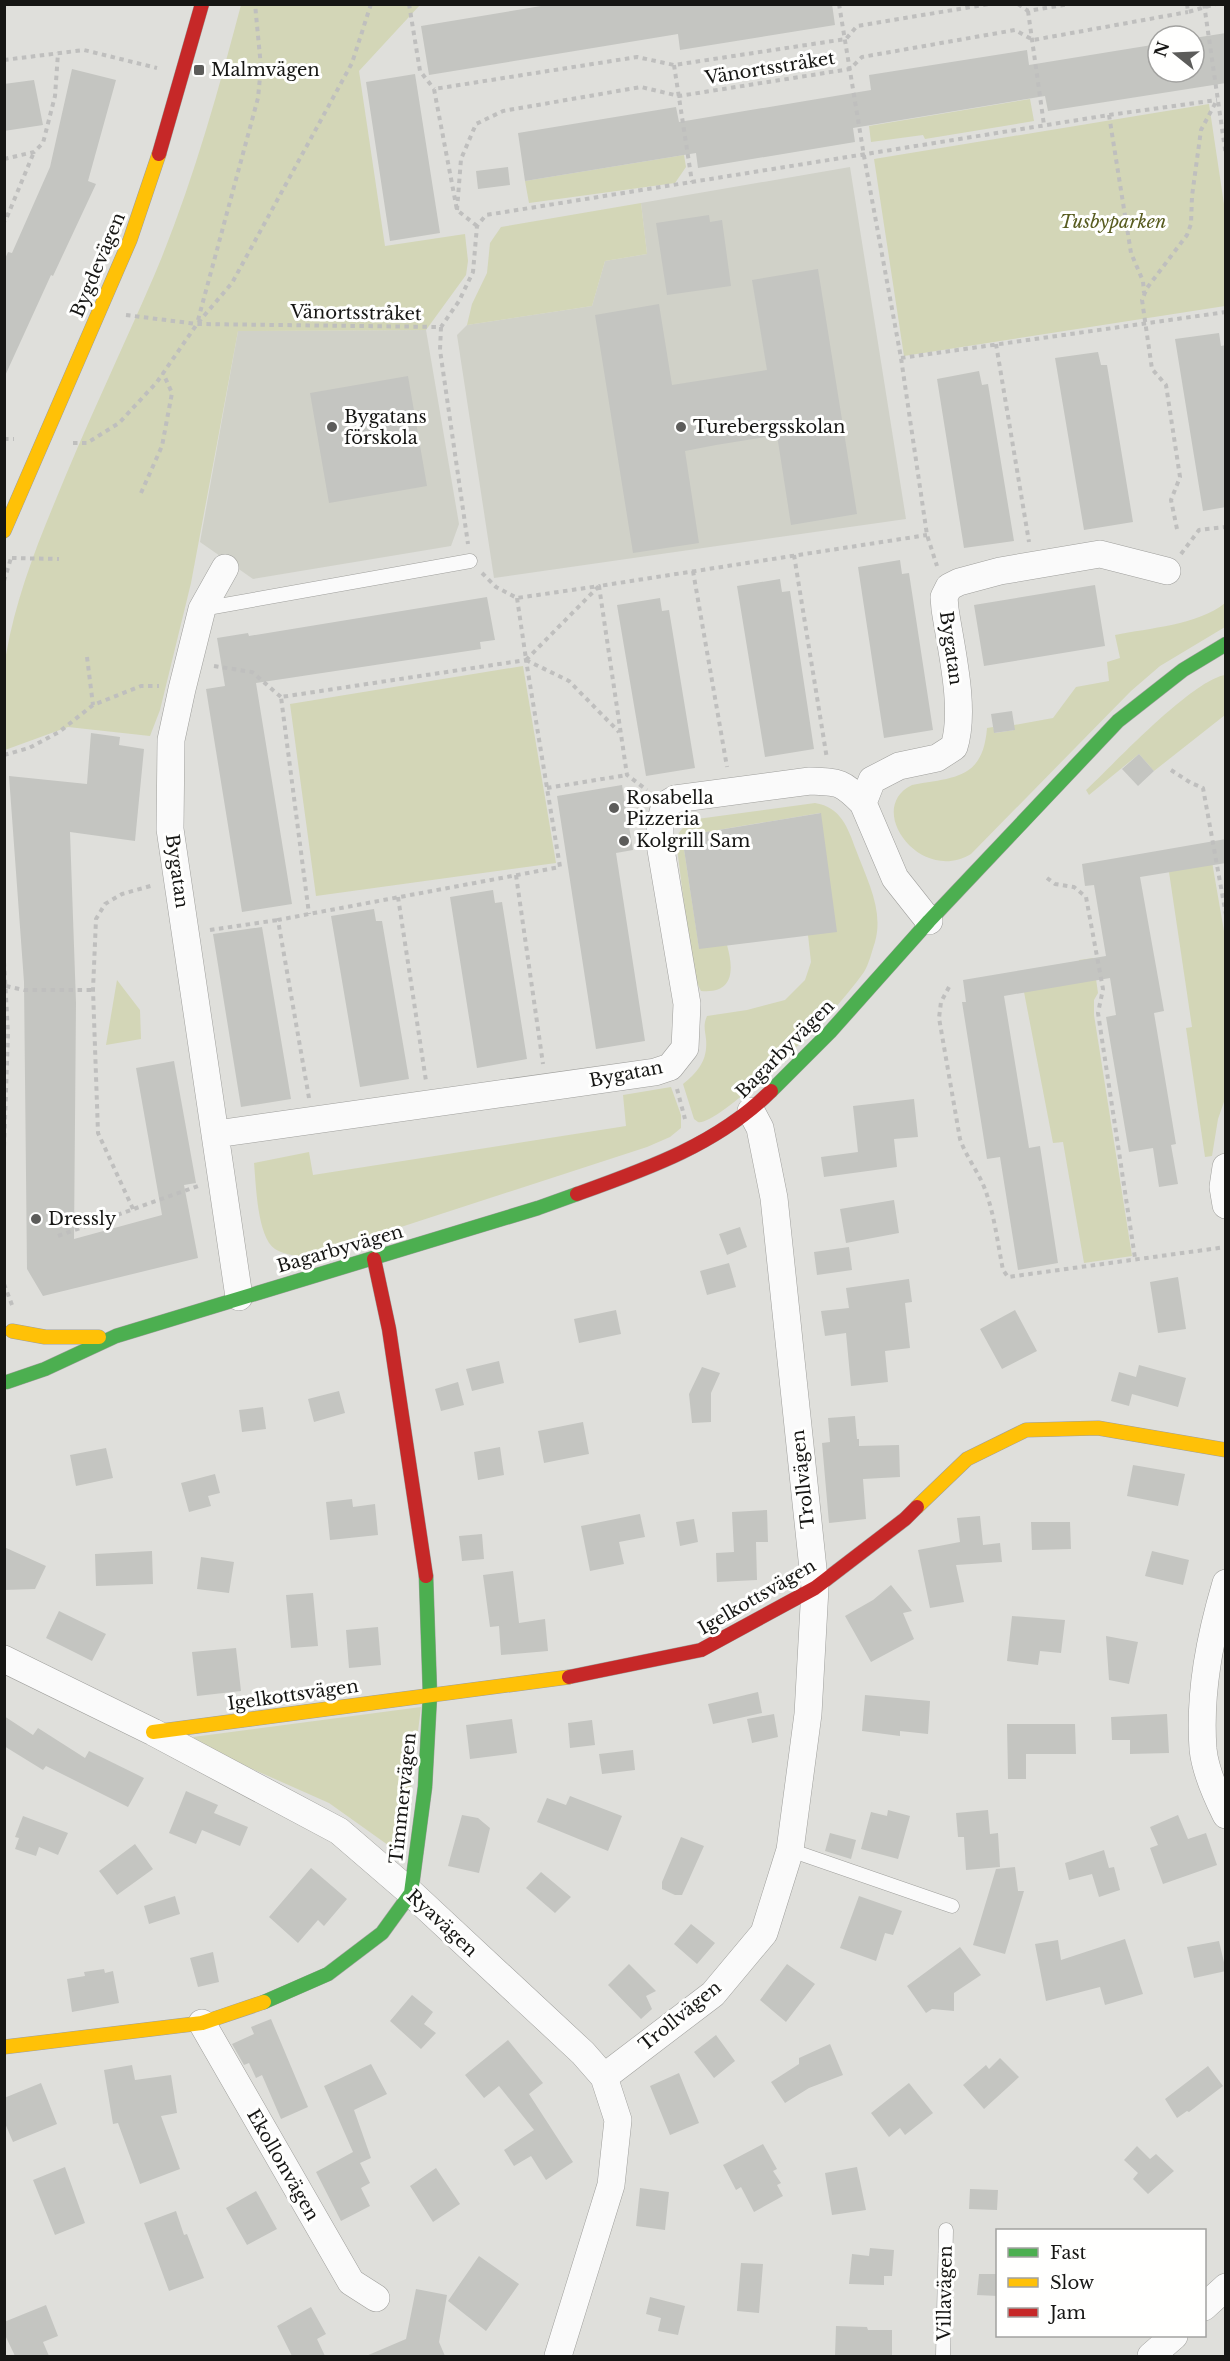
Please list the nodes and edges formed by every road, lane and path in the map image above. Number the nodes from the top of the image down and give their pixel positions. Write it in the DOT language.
graph roads {
  1 [pos="202,4"];
  2 [pos="255,4"];
  3 [pos="371,4"];
  4 [pos="409,4"];
  5 [pos="839,4"];
  6 [pos="989,4"];
  7 [pos="1018,4"];
  8 [pos="1069,4"];
  9 [pos="1187,4"];
  10 [pos="1216,4"];
  11 [pos="1204,7"];
  12 [pos="1028,10"];
  13 [pos="1188,12"];
  14 [pos="846,39"];
  15 [pos="1032,40"];
  16 [pos="58,53"];
  17 [pos="4,60"];
  18 [pos="674,65"];
  19 [pos="850,69"];
  20 [pos="163,70"];
  21 [pos="434,89"];
  22 [pos="679,96"];
  23 [pos="1217,99"];
  24 [pos="1109,115"];
  25 [pos="1226,116"];
  26 [pos="1220,117"];
  27 [pos="1044,125"];
  28 [pos="33,152"];
  29 [pos="864,156"];
  30 [pos="1226,156"];
  31 [pos="4,159"];
  32 [pos="692,182"];
  33 [pos="457,210"];
  34 [pos="6,215"];
  35 [pos="4,222"];
  36 [pos="477,226"];
  37 [pos="1144,293"];
  38 [pos="1226,312"];
  39 [pos="120,314"];
  40 [pos="1144,323"];
  41 [pos="197,324"];
  42 [pos="441,327"];
  43 [pos="996,344"];
  44 [pos="901,358"];
  45 [pos="163,373"];
  46 [pos="4,439"];
  47 [pos="15,440"];
  48 [pos="66,442"];
  49 [pos="141,493"];
  50 [pos="1226,527"];
  51 [pos="1178,529"];
  52 [pos="4,531"];
  53 [pos="927,535"];
  54 [pos="1031,553"];
  55 [pos="794,555"];
  56 [pos="11,558"];
  57 [pos="59,559"];
  58 [pos="470,561"];
  59 [pos="225,568"];
  60 [pos="693,571"];
  61 [pos="1167,571"];
  62 [pos="599,586"];
  63 [pos="949,587"];
  64 [pos="517,598"];
  65 [pos="202,609"];
  66 [pos="1226,644"];
  67 [pos="87,657"];
  68 [pos="526,660"];
  69 [pos="205,664"];
  70 [pos="164,687"];
  71 [pos="281,697"];
  72 [pos="93,705"];
  73 [pos="620,733"];
  74 [pos="4,755"];
  75 [pos="828,764"];
  76 [pos="1171,770"];
  77 [pos="627,775"];
  78 [pos="729,777"];
  79 [pos="547,788"];
  80 [pos="863,803"];
  81 [pos="665,805"];
  82 [pos="516,875"];
  83 [pos="1047,878"];
  84 [pos="157,884"];
  85 [pos="398,897"];
  86 [pos="309,914"];
  87 [pos="1226,915"];
  88 [pos="278,920"];
  89 [pos="929,921"];
  90 [pos="199,932"];
  91 [pos="4,962"];
  92 [pos="6,986"];
  93 [pos="949,987"];
  94 [pos="93,990"];
  95 [pos="544,1070"];
  96 [pos="676,1085"];
  97 [pos="426,1088"];
  98 [pos="311,1105"];
  99 [pos="752,1111"];
  100 [pos="688,1129"];
  101 [pos="216,1134"];
  102 [pos="4,1148"];
  103 [pos="1226,1167"];
  104 [pos="205,1184"];
  105 [pos="1226,1205"];
  106 [pos="133,1209"];
  107 [pos="58,1236"];
  108 [pos="1226,1247"];
  109 [pos="1135,1258"];
  110 [pos="374,1259"];
  111 [pos="239,1297"];
  112 [pos="8,1326"];
  113 [pos="116,1336"];
  114 [pos="12,1349"];
  115 [pos="11,1366"];
  116 [pos="6,1385"];
  117 [pos="1226,1450"];
  118 [pos="1226,1583"];
  119 [pos="815,1588"];
  120 [pos="4,1659"];
  121 [pos="430,1695"];
  122 [pos="153,1732"];
  123 [pos="1226,1815"];
  124 [pos="790,1850"];
  125 [pos="411,1893"];
  126 [pos="952,1906"];
  127 [pos="201,2023"];
  128 [pos="4,2047"];
  129 [pos="604,2077"];
  130 [pos="946,2230"];
  131 [pos="1226,2287"];
  132 [pos="376,2298"];
  133 [pos="1206,2305"];
  134 [pos="1173,2337"];
  135 [pos="560,2356"];
  136 [pos="944,2356"];
  137 [pos="1151,2356"];
  1 -- 52 [label="street, Bygdevägen"];
  2 -- 41 [label="path"];
  3 -- 41 [label="path"];
  4 -- 21 [label="path"];
  5 -- 14 [label="path"];
  6 -- 14 [label="path, Vänortsstråket"];
  7 -- 12 [label="path"];
  8 -- 12 [label="path"];
  9 -- 13 [label="path"];
  10 -- 11 [label="path, Vänortsstråket"];
  11 -- 13 [label="path, Vänortsstråket"];
  11 -- 23 [label="path"];
  12 -- 15 [label="path"];
  13 -- 15 [label="path, Vänortsstråket"];
  14 -- 18 [label="path, Vänortsstråket"];
  14 -- 19 [label="path"];
  15 -- 19 [label="path, Vänortsstråket"];
  15 -- 27 [label="path"];
  16 -- 17 [label="path"];
  16 -- 20 [label="path"];
  16 -- 28 [label="path"];
  18 -- 21 [label="path, Vänortsstråket"];
  18 -- 22 [label="path"];
  19 -- 22 [label="path, Vänortsstråket"];
  19 -- 29 [label="path"];
  21 -- 33 [label="path"];
  22 -- 32 [label="path"];
  22 -- 33 [label="path, Vänortsstråket"];
  23 -- 24 [label="path"];
  23 -- 26 [label="path"];
  23 -- 37 [label="path"];
  24 -- 27 [label="path"];
  24 -- 37 [label="path"];
  25 -- 26 [label="path"];
  26 -- 30 [label="path"];
  27 -- 29 [label="path"];
  28 -- 31 [label="path"];
  28 -- 34 [label="path"];
  29 -- 32 [label="path"];
  29 -- 44 [label="path"];
  32 -- 36 [label="path"];
  33 -- 36 [label="path"];
  34 -- 35 [label="path"];
  36 -- 42 [label="path, Vänortsstråket"];
  37 -- 40 [label="path"];
  38 -- 40 [label="path"];
  39 -- 41 [label="path, Vänortsstråket"];
  40 -- 43 [label="path"];
  40 -- 51 [label="path"];
  41 -- 42 [label="path, Vänortsstråket"];
  41 -- 45 [label="path"];
  42 -- 58 [label="path"];
  43 -- 44 [label="path"];
  43 -- 54 [label="path"];
  44 -- 53 [label="path"];
  45 -- 48 [label="path"];
  45 -- 49 [label="path"];
  46 -- 47 [label="path"];
  50 -- 61 [label="path"];
  53 -- 55 [label="path"];
  53 -- 63 [label="path"];
  55 -- 60 [label="path"];
  55 -- 75 [label="path"];
  56 -- 57 [label="path"];
  58 -- 64 [label="path"];
  58 -- 65 [label="lane"];
  59 -- 65 [label="street, Bygatan"];
  60 -- 62 [label="path"];
  60 -- 78 [label="path"];
  61 -- 63 [label="street, Bygatan"];
  62 -- 64 [label="path"];
  62 -- 68 [label="path"];
  62 -- 73 [label="path"];
  63 -- 80 [label="street, Bygatan"];
  64 -- 68 [label="path"];
  65 -- 101 [label="street, Bygatan"];
  66 -- 89 [label="street, Bagarbyvägen"];
  67 -- 72 [label="path"];
  68 -- 71 [label="path"];
  68 -- 73 [label="path"];
  68 -- 79 [label="path"];
  69 -- 71 [label="path"];
  70 -- 72 [label="path"];
  71 -- 86 [label="path"];
  72 -- 74 [label="path"];
  73 -- 77 [label="path"];
  76 -- 87 [label="path"];
  77 -- 79 [label="path"];
  77 -- 81 [label="path"];
  79 -- 82 [label="path"];
  80 -- 81 [label="street"];
  80 -- 89 [label="street"];
  81 -- 101 [label="street, Bygatan"];
  82 -- 85 [label="path"];
  82 -- 95 [label="path"];
  83 -- 109 [label="path"];
  84 -- 94 [label="path"];
  85 -- 86 [label="path"];
  85 -- 97 [label="path"];
  86 -- 88 [label="path"];
  88 -- 90 [label="path"];
  88 -- 98 [label="path"];
  89 -- 99 [label="street, Bagarbyvägen"];
  91 -- 92 [label="path"];
  92 -- 94 [label="path"];
  92 -- 102 [label="path"];
  93 -- 109 [label="path"];
  94 -- 106 [label="path"];
  96 -- 100 [label="path"];
  99 -- 110 [label="street, Bagarbyvägen"];
  99 -- 119 [label="street, Trollvägen"];
  101 -- 111 [label="street, Bygatan"];
  103 -- 105 [label="street"];
  104 -- 106 [label="path"];
  106 -- 107 [label="path"];
  108 -- 109 [label="path"];
  110 -- 111 [label="street, Bagarbyvägen"];
  110 -- 121 [label="street, Timmervägen"];
  111 -- 113 [label="street, Bagarbyvägen"];
  112 -- 113 [label="street, Bagarbyvägen"];
  112 -- 114 [label="street"];
  113 -- 116 [label="street, Bagarbyvägen"];
  115 -- 116 [label="street"];
  117 -- 119 [label="street, Igelkottsvägen"];
  118 -- 123 [label="street"];
  119 -- 121 [label="street, Igelkottsvägen"];
  119 -- 124 [label="street, Trollvägen"];
  120 -- 122 [label="street, Ryavägen"];
  121 -- 122 [label="street, Igelkottsvägen"];
  121 -- 125 [label="street, Timmervägen"];
  122 -- 125 [label="street, Ryavägen"];
  124 -- 126 [label="lane"];
  124 -- 129 [label="street, Trollvägen"];
  125 -- 127 [label="street, Timmervägen"];
  125 -- 129 [label="street, Ryavägen"];
  127 -- 128 [label="street, Timmervägen"];
  127 -- 132 [label="street, Ekollonvägen"];
  129 -- 135 [label="street, Ryavägen"];
  130 -- 136 [label="lane, Villavägen"];
  131 -- 133 [label="street"];
  134 -- 137 [label="street"];
}
